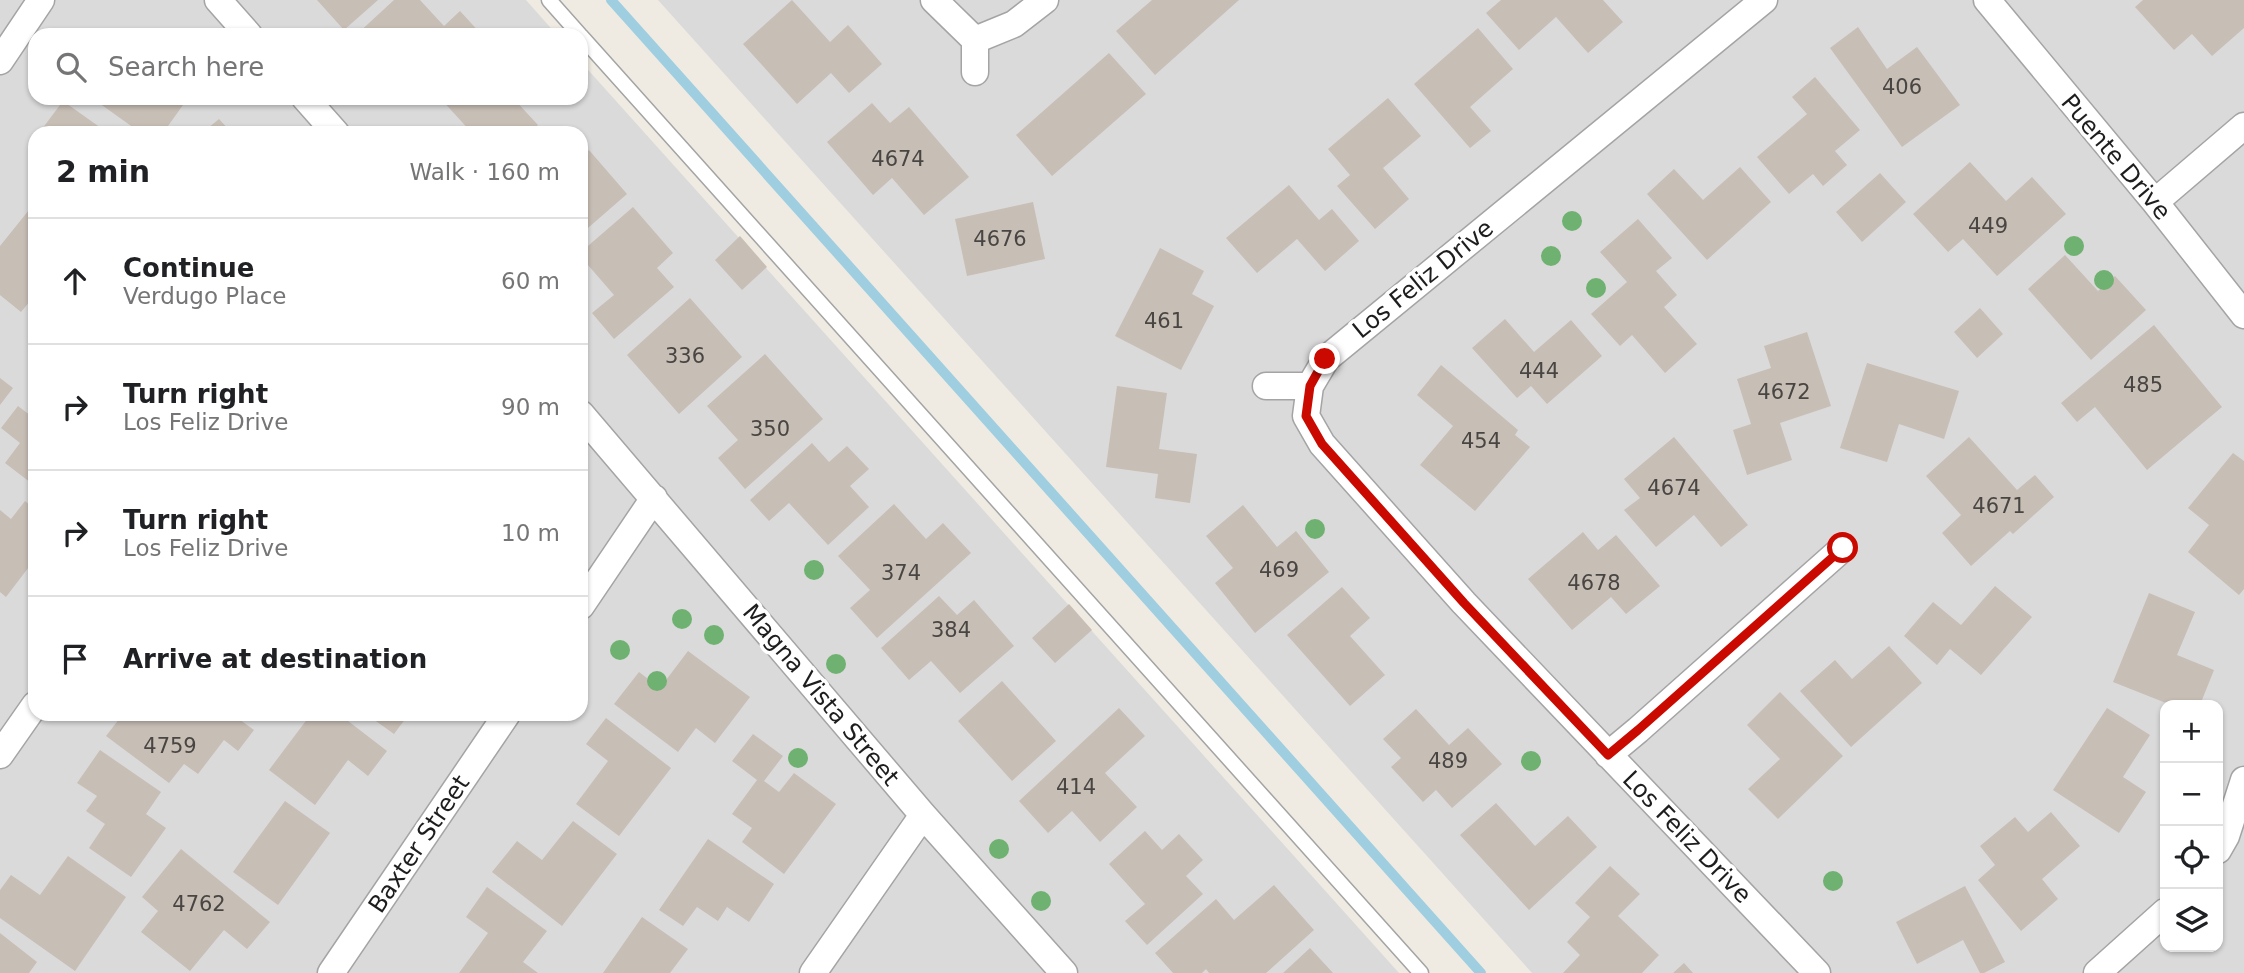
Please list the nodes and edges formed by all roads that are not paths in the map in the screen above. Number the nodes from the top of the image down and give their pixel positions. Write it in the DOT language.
graph roads {
  1 [pos="41,0"];
  2 [pos="218,0"];
  3 [pos="549,0"];
  4 [pos="934,0"];
  5 [pos="1045,0"];
  6 [pos="1764,0"];
  7 [pos="1987,0"];
  8 [pos="243,28"];
  9 [pos="575,28"];
  10 [pos="975,40"];
  11 [pos="588,43"];
  12 [pos="0,61"];
  13 [pos="975,72"];
  14 [pos="311,105"];
  15 [pos="330,126"];
  16 [pos="2244,126"];
  17 [pos="2155,202"];
  18 [pos="2244,315"];
  19 [pos="1266,386"];
  20 [pos="1310,386"];
  21 [pos="588,422"];
  22 [pos="654,498"];
  23 [pos="1843,548"];
  24 [pos="588,596"];
  25 [pos="28,715"];
  26 [pos="502,721"];
  27 [pos="0,755"];
  28 [pos="1608,755"];
  29 [pos="2244,780"];
  30 [pos="923,815"];
  31 [pos="2223,840"];
  32 [pos="2160,916"];
  33 [pos="331,973"];
  34 [pos="813,973"];
  35 [pos="1063,973"];
  36 [pos="1421,973"];
  37 [pos="1817,973"];
  38 [pos="2097,973"];
  1 -- 12 [label="street"];
  2 -- 8 [label="street"];
  3 -- 9 [label="lane"];
  4 -- 10 [label="street"];
  5 -- 10 [label="street"];
  6 -- 20 [label="street, Los Feliz Drive"];
  7 -- 17 [label="street, Puente Drive"];
  10 -- 13 [label="street"];
  11 -- 36 [label="lane"];
  14 -- 15 [label="street"];
  16 -- 17 [label="street"];
  17 -- 18 [label="street, Puente Drive"];
  19 -- 20 [label="street"];
  20 -- 28 [label="street, Los Feliz Drive"];
  21 -- 22 [label="street, Magna Vista Street"];
  22 -- 24 [label="street"];
  22 -- 30 [label="street, Magna Vista Street"];
  23 -- 28 [label="street"];
  25 -- 27 [label="street"];
  26 -- 33 [label="street, Baxter Street"];
  28 -- 37 [label="street, Los Feliz Drive"];
  29 -- 31 [label="street"];
  30 -- 34 [label="street"];
  30 -- 35 [label="street, Magna Vista Street"];
  32 -- 38 [label="street"];
}
